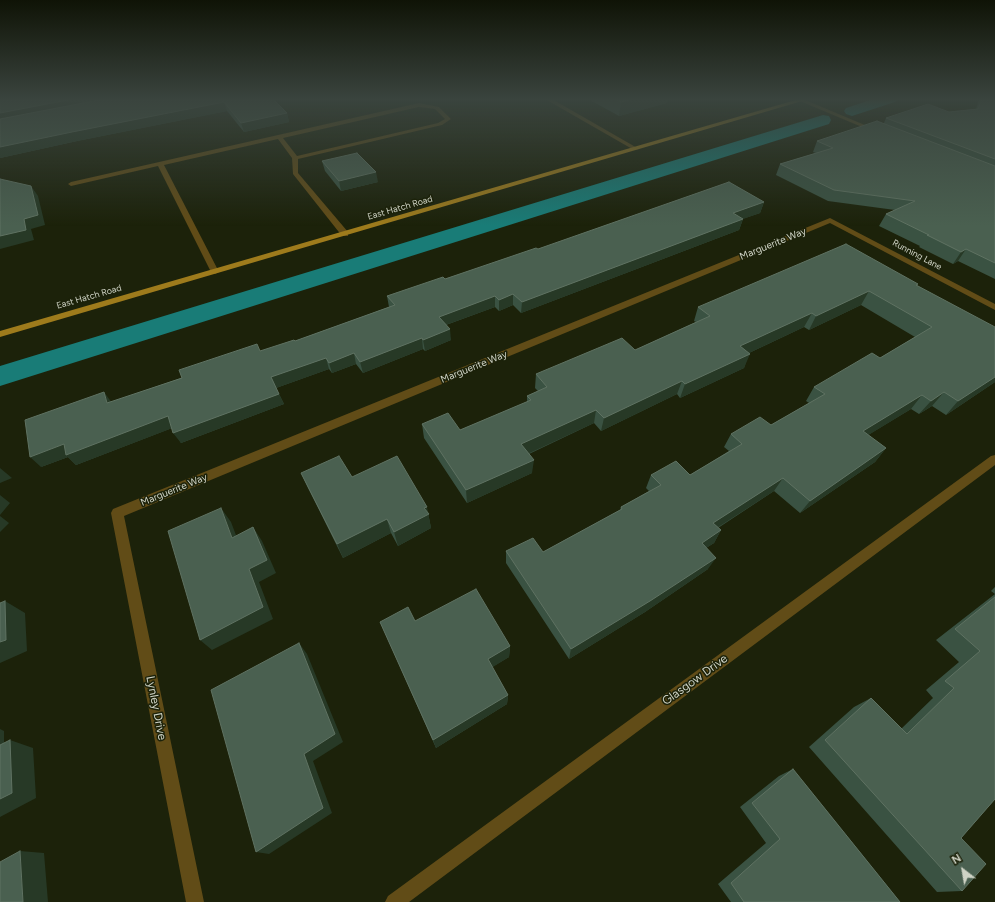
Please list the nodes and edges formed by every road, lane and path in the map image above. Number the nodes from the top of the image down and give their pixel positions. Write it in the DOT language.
graph roads {
  1 [pos="261,141"];
  2 [pos="282,141"];
  3 [pos="367,141"];
  4 [pos="624,141"];
  5 [pos="660,141"];
  6 [pos="636,148"];
  7 [pos="294,158"];
  8 [pos="160,164"];
  9 [pos="71,184"];
  10 [pos="830,220"];
  11 [pos="345,234"];
  12 [pos="215,272"];
  13 [pos="995,307"];
  14 [pos="0,334"];
  15 [pos="995,459"];
  16 [pos="117,513"];
  17 [pos="195,902"];
  18 [pos="394,902"];
  1 -- 8 [label="street"];
  2 -- 7 [label="street"];
  3 -- 7 [label="street"];
  4 -- 6 [label="street"];
  5 -- 6 [label="main road, East Hatch Road"];
  6 -- 11 [label="main road, East Hatch Road"];
  7 -- 11 [label="street"];
  8 -- 9 [label="street"];
  8 -- 12 [label="street"];
  10 -- 13 [label="street, Running Lane"];
  10 -- 16 [label="street, Marguerite Way"];
  11 -- 12 [label="main road, East Hatch Road"];
  12 -- 14 [label="main road, East Hatch Road"];
  15 -- 18 [label="street, Glasgow Drive"];
  16 -- 17 [label="street, Lynley Drive"];
}
